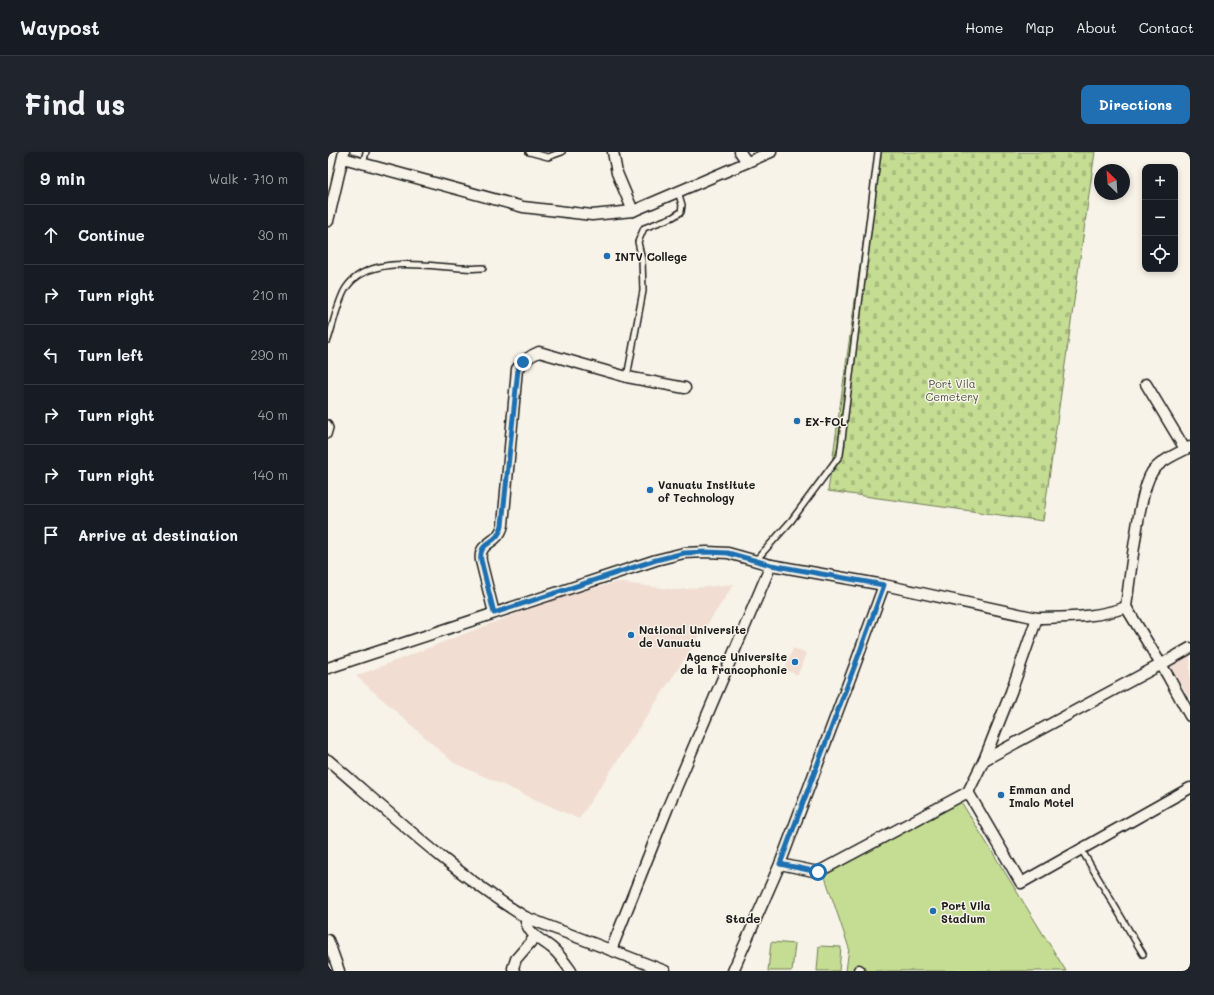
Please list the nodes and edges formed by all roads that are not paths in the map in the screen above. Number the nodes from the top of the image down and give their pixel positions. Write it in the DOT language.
graph roads {
  1 [pos="366,152"];
  2 [pos="529,152"];
  3 [pos="562,152"];
  4 [pos="613,152"];
  5 [pos="740,152"];
  6 [pos="771,152"];
  7 [pos="878,152"];
  8 [pos="344,155"];
  9 [pos="747,162"];
  10 [pos="363,164"];
  11 [pos="678,191"];
  12 [pos="632,211"];
  13 [pos="328,220"];
  14 [pos="483,268"];
  15 [pos="328,340"];
  16 [pos="627,377"];
  17 [pos="1146,384"];
  18 [pos="684,388"];
  19 [pos="328,423"];
  20 [pos="328,435"];
  21 [pos="1188,448"];
  22 [pos="756,561"];
  23 [pos="771,565"];
  24 [pos="884,585"];
  25 [pos="1126,608"];
  26 [pos="494,613"];
  27 [pos="1036,618"];
  28 [pos="1190,648"];
  29 [pos="1160,665"];
  30 [pos="328,668"];
  31 [pos="1190,716"];
  32 [pos="328,760"];
  33 [pos="984,760"];
  34 [pos="1190,788"];
  35 [pos="968,792"];
  36 [pos="1081,849"];
  37 [pos="780,864"];
  38 [pos="525,917"];
  39 [pos="535,937"];
  40 [pos="328,940"];
  41 [pos="611,950"];
  42 [pos="1143,954"];
  43 [pos="339,971"];
  44 [pos="514,971"];
  45 [pos="571,971"];
  46 [pos="665,971"];
  47 [pos="733,971"];
  1 -- 10 [label="lane"];
  2 -- 3 [label="lane"];
  4 -- 12 [label="street"];
  5 -- 9 [label="street"];
  6 -- 9 [label="street"];
  7 -- 22 [label="lane"];
  8 -- 10 [label="street"];
  8 -- 13 [label="street"];
  9 -- 11 [label="street"];
  10 -- 12 [label="street"];
  11 -- 12 [label="street"];
  11 -- 16 [label="lane"];
  14 -- 15 [label="lane"];
  16 -- 18 [label="street"];
  16 -- 26 [label="street"];
  17 -- 21 [label="street"];
  19 -- 20 [label="lane"];
  21 -- 25 [label="street"];
  22 -- 23 [label="street"];
  22 -- 26 [label="street"];
  23 -- 24 [label="street"];
  23 -- 41 [label="street"];
  24 -- 27 [label="street"];
  24 -- 37 [label="street"];
  25 -- 27 [label="street"];
  25 -- 29 [label="street"];
  26 -- 30 [label="street"];
  27 -- 33 [label="street"];
  28 -- 29 [label="street"];
  29 -- 31 [label="street"];
  29 -- 33 [label="street"];
  32 -- 38 [label="street"];
  33 -- 35 [label="street"];
  34 -- 36 [label="street"];
  35 -- 36 [label="street"];
  35 -- 37 [label="street"];
  36 -- 42 [label="lane"];
  37 -- 47 [label="street"];
  38 -- 39 [label="street"];
  38 -- 41 [label="street"];
  39 -- 44 [label="street"];
  39 -- 45 [label="street"];
  40 -- 43 [label="street"];
  41 -- 46 [label="street"];
}
